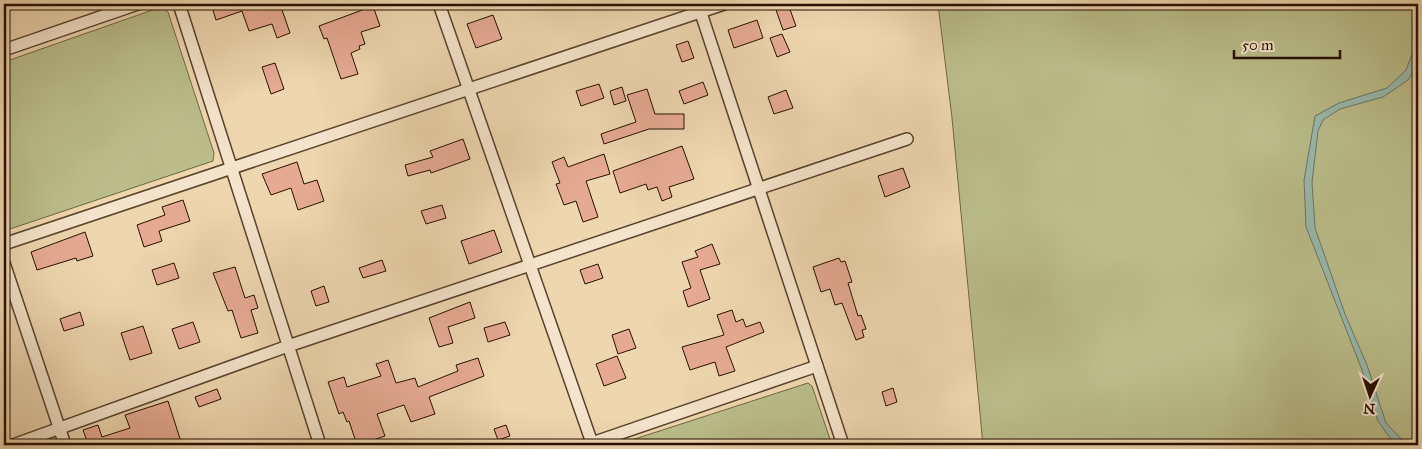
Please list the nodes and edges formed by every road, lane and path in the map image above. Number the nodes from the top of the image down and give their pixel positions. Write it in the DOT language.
graph roads {
  1 [pos="138,4"];
  2 [pos="179,4"];
  3 [pos="438,4"];
  4 [pos="724,4"];
  5 [pos="700,8"];
  6 [pos="4,50"];
  7 [pos="468,89"];
  8 [pos="907,139"];
  9 [pos="232,168"];
  10 [pos="759,188"];
  11 [pos="4,244"];
  12 [pos="4,263"];
  13 [pos="530,265"];
  14 [pos="288,346"];
  15 [pos="818,366"];
  16 [pos="59,428"];
  17 [pos="589,444"];
  18 [pos="13,445"];
  19 [pos="65,445"];
  20 [pos="320,445"];
  21 [pos="844,445"];
  1 -- 6 [label="street"];
  2 -- 9 [label="street"];
  3 -- 7 [label="street"];
  4 -- 5 [label="street"];
  5 -- 7 [label="street"];
  5 -- 10 [label="street"];
  7 -- 9 [label="street"];
  7 -- 13 [label="street"];
  8 -- 10 [label="street"];
  9 -- 11 [label="street"];
  9 -- 14 [label="street"];
  10 -- 13 [label="street"];
  10 -- 15 [label="street"];
  12 -- 16 [label="street"];
  13 -- 14 [label="street"];
  13 -- 17 [label="street"];
  14 -- 16 [label="street"];
  14 -- 20 [label="street"];
  15 -- 17 [label="street"];
  15 -- 21 [label="street"];
  16 -- 18 [label="street"];
  16 -- 19 [label="street"];
}
